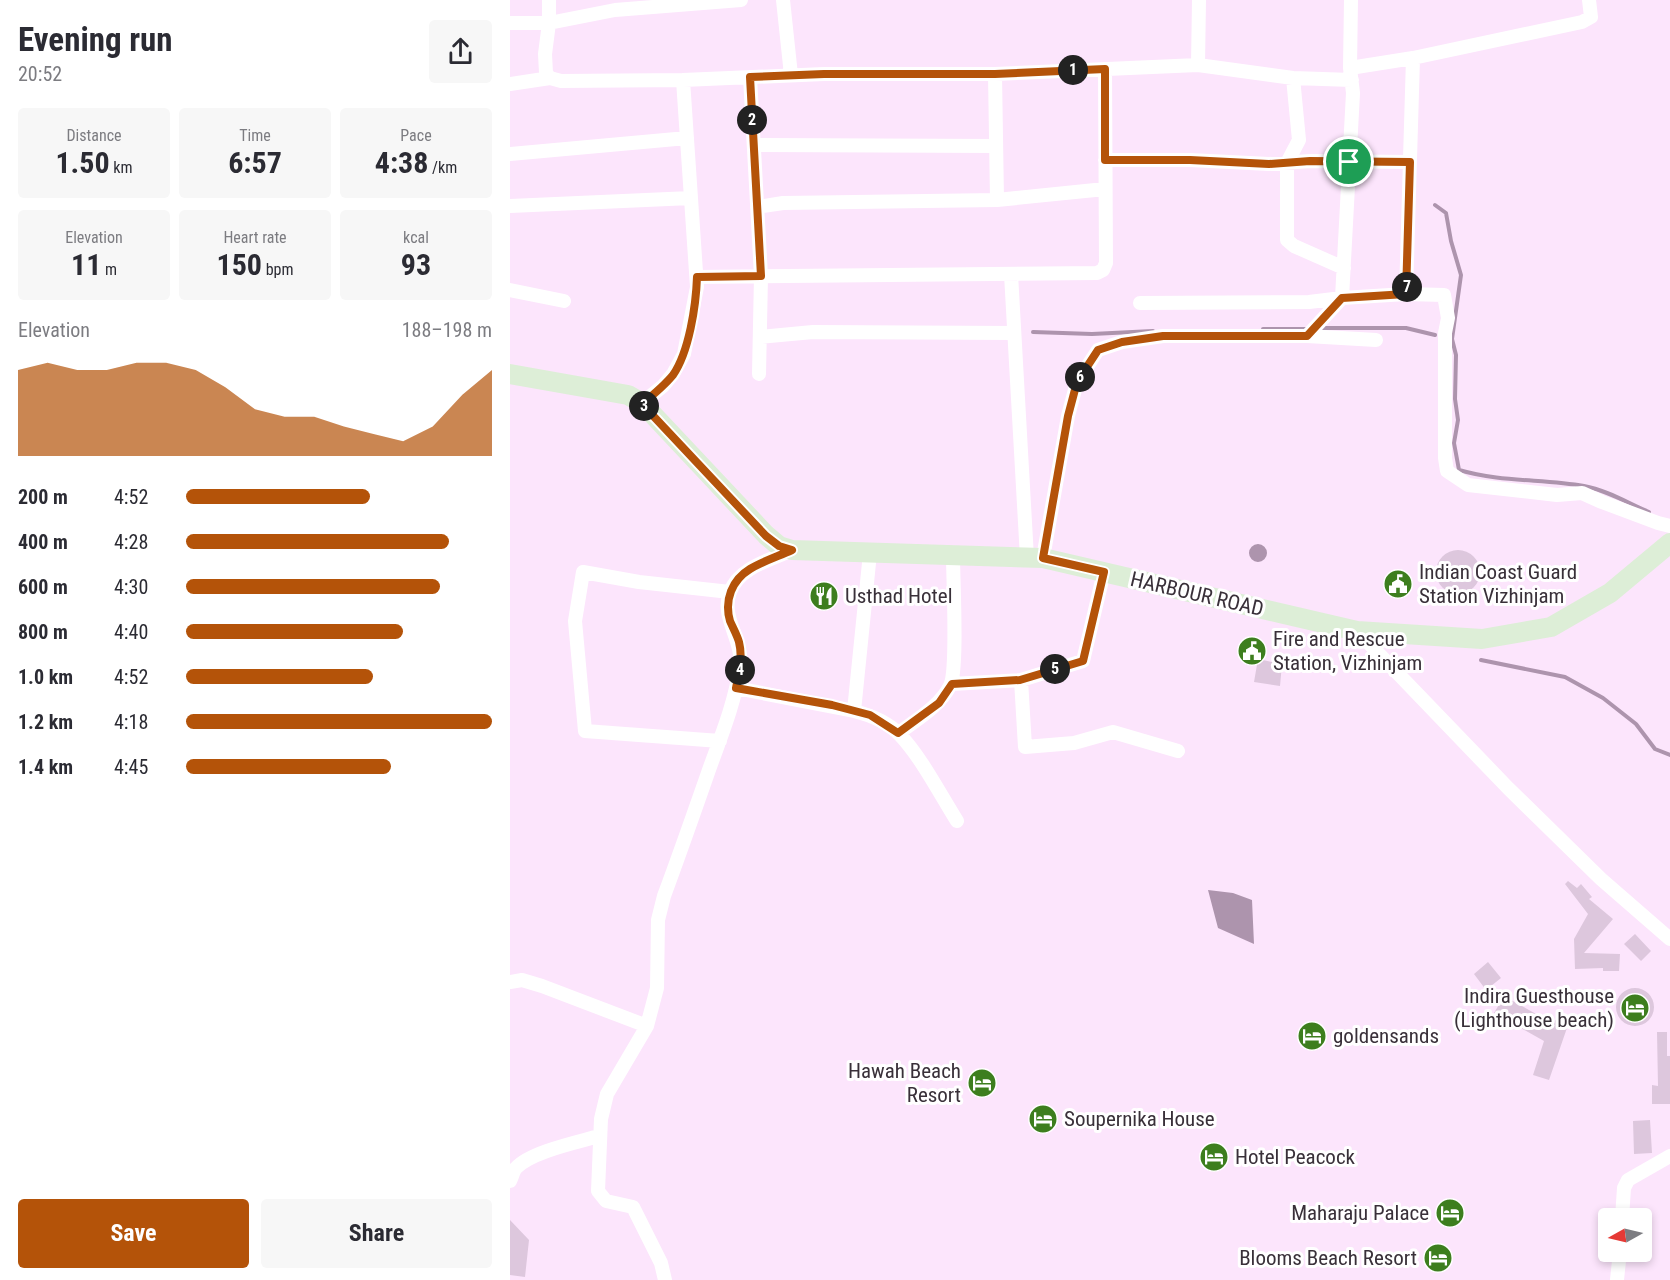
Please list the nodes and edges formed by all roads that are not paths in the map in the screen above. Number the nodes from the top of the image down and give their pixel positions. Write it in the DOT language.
graph roads {
  1 [pos="549,0"];
  2 [pos="741,0"];
  3 [pos="783,0"];
  4 [pos="1199,0"];
  5 [pos="1351,0"];
  6 [pos="1589,0"];
  7 [pos="667,3"];
  8 [pos="614,5"];
  9 [pos="549,22"];
  10 [pos="510,23"];
  11 [pos="1413,58"];
  12 [pos="1198,65"];
  13 [pos="1105,69"];
  14 [pos="995,74"];
  15 [pos="1351,74"];
  16 [pos="791,75"];
  17 [pos="750,77"];
  18 [pos="550,78"];
  19 [pos="1293,78"];
  20 [pos="683,80"];
  21 [pos="510,84"];
  22 [pos="687,138"];
  23 [pos="754,145"];
  24 [pos="996,146"];
  25 [pos="510,154"];
  26 [pos="1105,160"];
  27 [pos="1349,162"];
  28 [pos="1410,162"];
  29 [pos="1287,163"];
  30 [pos="1106,189"];
  31 [pos="691,198"];
  32 [pos="997,200"];
  33 [pos="510,206"];
  34 [pos="757,207"];
  35 [pos="1344,268"];
  36 [pos="1011,274"];
  37 [pos="761,276"];
  38 [pos="697,277"];
  39 [pos="510,290"];
  40 [pos="1406,294"];
  41 [pos="1342,298"];
  42 [pos="564,301"];
  43 [pos="1140,303"];
  44 [pos="1014,333"];
  45 [pos="1307,336"];
  46 [pos="760,337"];
  47 [pos="1376,340"];
  48 [pos="510,374"];
  49 [pos="759,374"];
  50 [pos="642,404"];
  51 [pos="1670,526"];
  52 [pos="1670,543"];
  53 [pos="792,550"];
  54 [pos="870,553"];
  55 [pos="953,556"];
  56 [pos="1035,558"];
  57 [pos="1104,572"];
  58 [pos="730,592"];
  59 [pos="1357,631"];
  60 [pos="1020,680"];
  61 [pos="952,684"];
  62 [pos="736,688"];
  63 [pos="854,711"];
  64 [pos="898,733"];
  65 [pos="720,741"];
  66 [pos="1178,751"];
  67 [pos="957,821"];
  68 [pos="1670,939"];
  69 [pos="510,982"];
  70 [pos="647,1026"];
  71 [pos="599,1136"];
  72 [pos="1670,1156"];
  73 [pos="510,1181"];
  74 [pos="1623,1208"];
  75 [pos="1619,1262"];
  76 [pos="665,1280"];
  77 [pos="1617,1280"];
  1 -- 9 [label="street"];
  2 -- 7 [label="street"];
  3 -- 16 [label="street"];
  4 -- 12 [label="street"];
  5 -- 15 [label="street"];
  6 -- 11 [label="street"];
  7 -- 8 [label="street"];
  8 -- 9 [label="street"];
  9 -- 10 [label="street"];
  9 -- 18 [label="street"];
  11 -- 15 [label="street"];
  11 -- 28 [label="street"];
  12 -- 13 [label="street"];
  12 -- 19 [label="street"];
  13 -- 14 [label="street"];
  13 -- 26 [label="street"];
  14 -- 16 [label="street"];
  14 -- 24 [label="street"];
  15 -- 19 [label="street"];
  15 -- 27 [label="street"];
  16 -- 17 [label="street"];
  17 -- 20 [label="street"];
  17 -- 23 [label="street"];
  18 -- 20 [label="street"];
  18 -- 21 [label="street"];
  19 -- 29 [label="street"];
  20 -- 22 [label="street"];
  22 -- 25 [label="street"];
  22 -- 31 [label="street"];
  23 -- 24 [label="street"];
  23 -- 34 [label="street"];
  24 -- 32 [label="street"];
  26 -- 29 [label="street"];
  26 -- 30 [label="street"];
  27 -- 28 [label="street"];
  27 -- 29 [label="street"];
  27 -- 35 [label="street"];
  28 -- 40 [label="street"];
  29 -- 35 [label="street"];
  30 -- 32 [label="street"];
  30 -- 36 [label="street"];
  31 -- 33 [label="street"];
  31 -- 38 [label="street"];
  32 -- 34 [label="street"];
  34 -- 37 [label="street"];
  35 -- 41 [label="street"];
  36 -- 37 [label="street"];
  36 -- 44 [label="street"];
  37 -- 38 [label="street"];
  37 -- 46 [label="street"];
  38 -- 50 [label="street"];
  39 -- 42 [label="street"];
  40 -- 41 [label="street"];
  40 -- 51 [label="street"];
  41 -- 43 [label="street"];
  41 -- 45 [label="street"];
  44 -- 46 [label="street"];
  44 -- 56 [label="street"];
  45 -- 47 [label="street"];
  45 -- 56 [label="street"];
  46 -- 49 [label="street"];
  48 -- 50 [label="street, HARBOUR ROAD"];
  50 -- 53 [label="street, HARBOUR ROAD"];
  52 -- 59 [label="street, HARBOUR ROAD"];
  53 -- 54 [label="street, HARBOUR ROAD"];
  53 -- 58 [label="street"];
  54 -- 55 [label="street, HARBOUR ROAD"];
  54 -- 63 [label="street"];
  55 -- 56 [label="street, HARBOUR ROAD"];
  55 -- 61 [label="street"];
  56 -- 57 [label="street, HARBOUR ROAD"];
  57 -- 59 [label="street, HARBOUR ROAD"];
  57 -- 60 [label="street"];
  58 -- 62 [label="street"];
  58 -- 65 [label="street"];
  59 -- 68 [label="street"];
  60 -- 61 [label="street"];
  60 -- 66 [label="street"];
  61 -- 64 [label="street"];
  62 -- 63 [label="street"];
  62 -- 65 [label="street"];
  63 -- 64 [label="street"];
  64 -- 67 [label="street"];
  65 -- 70 [label="street"];
  69 -- 70 [label="street"];
  70 -- 71 [label="street"];
  71 -- 73 [label="street"];
  71 -- 76 [label="street"];
  72 -- 74 [label="street"];
  75 -- 77 [label="street"];
}
